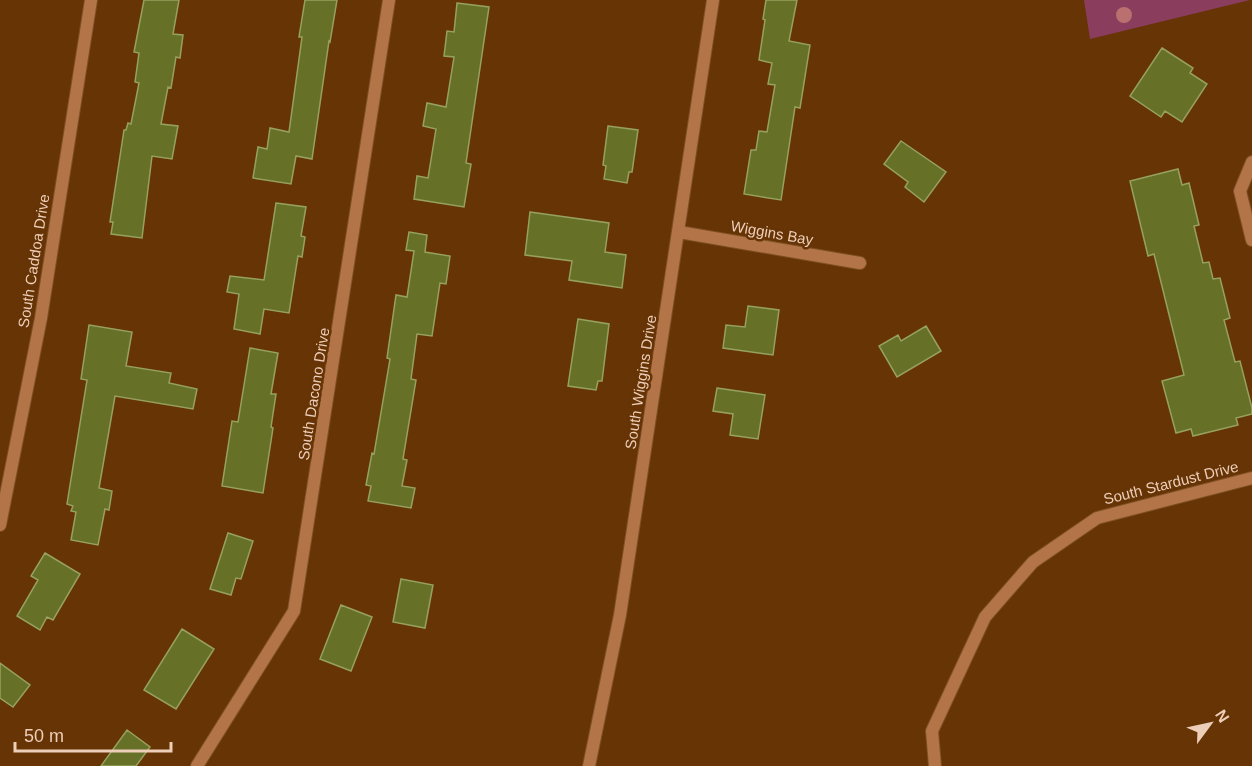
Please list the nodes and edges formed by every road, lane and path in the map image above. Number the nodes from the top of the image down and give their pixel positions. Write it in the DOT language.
graph roads {
  1 [pos="91,0"];
  2 [pos="389,0"];
  3 [pos="713,0"];
  4 [pos="1252,162"];
  5 [pos="679,232"];
  6 [pos="1252,240"];
  7 [pos="860,263"];
  8 [pos="1252,478"];
  9 [pos="0,525"];
  10 [pos="197,766"];
  11 [pos="589,766"];
  12 [pos="935,766"];
  1 -- 9 [label="street, South Caddoa Drive"];
  2 -- 10 [label="street, South Dacono Drive"];
  3 -- 5 [label="street, South Wiggins Drive"];
  4 -- 6 [label="street"];
  5 -- 7 [label="street, Wiggins Bay"];
  5 -- 11 [label="street, South Wiggins Drive"];
  8 -- 12 [label="street, South Stardust Drive"];
}
